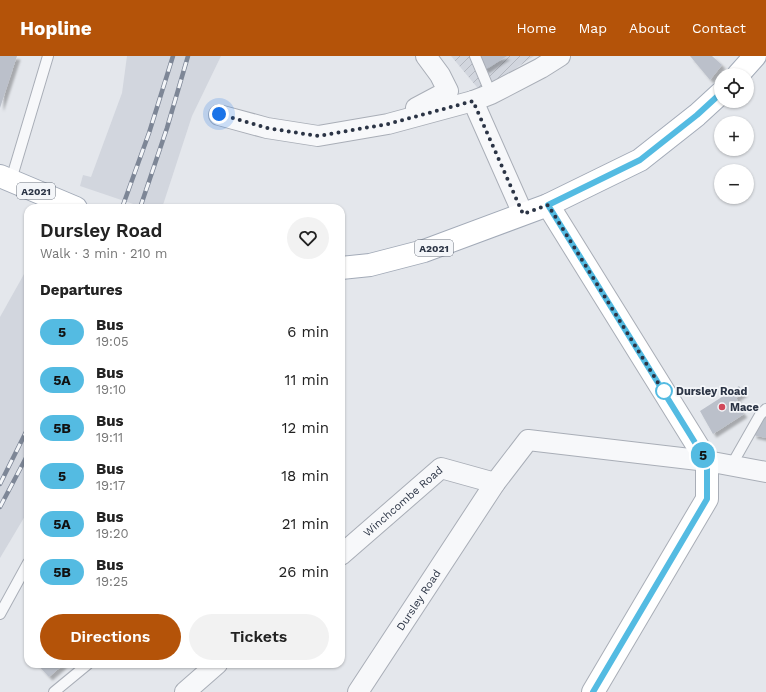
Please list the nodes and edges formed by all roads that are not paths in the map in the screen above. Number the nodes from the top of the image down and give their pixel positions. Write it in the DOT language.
graph roads {
  1 [pos="48,56"];
  2 [pos="426,56"];
  3 [pos="474,56"];
  4 [pos="560,56"];
  5 [pos="755,56"];
  6 [pos="744,68"];
  7 [pos="482,97"];
  8 [pos="714,99"];
  9 [pos="219,114"];
  10 [pos="388,124"];
  11 [pos="5,178"];
  12 [pos="66,204"];
  13 [pos="548,205"];
  14 [pos="523,214"];
  15 [pos="345,268"];
  16 [pos="766,409"];
  17 [pos="707,462"];
  18 [pos="731,466"];
  19 [pos="766,472"];
  20 [pos="495,483"];
  21 [pos="345,552"];
  22 [pos="24,570"];
  23 [pos="0,614"];
  24 [pos="83,668"];
  25 [pos="212,668"];
  26 [pos="54,692"];
  27 [pos="185,692"];
  28 [pos="358,692"];
  29 [pos="593,692"];
  1 -- 11 [label="lane"];
  2 -- 10 [label="street"];
  3 -- 7 [label="lane"];
  4 -- 7 [label="street"];
  5 -- 6 [label="street"];
  7 -- 10 [label="street"];
  7 -- 14 [label="street"];
  8 -- 13 [label="street, A2021"];
  9 -- 10 [label="street"];
  11 -- 12 [label="street, A2021"];
  13 -- 14 [label="street, A2021"];
  13 -- 17 [label="street"];
  14 -- 15 [label="street, A2021"];
  16 -- 18 [label="lane"];
  17 -- 18 [label="street"];
  17 -- 20 [label="street, Dursley Road"];
  17 -- 29 [label="street"];
  18 -- 19 [label="street"];
  20 -- 21 [label="street, Winchcombe Road"];
  20 -- 28 [label="street, Dursley Road"];
  22 -- 23 [label="lane"];
  24 -- 26 [label="lane"];
  25 -- 27 [label="street"];
}
